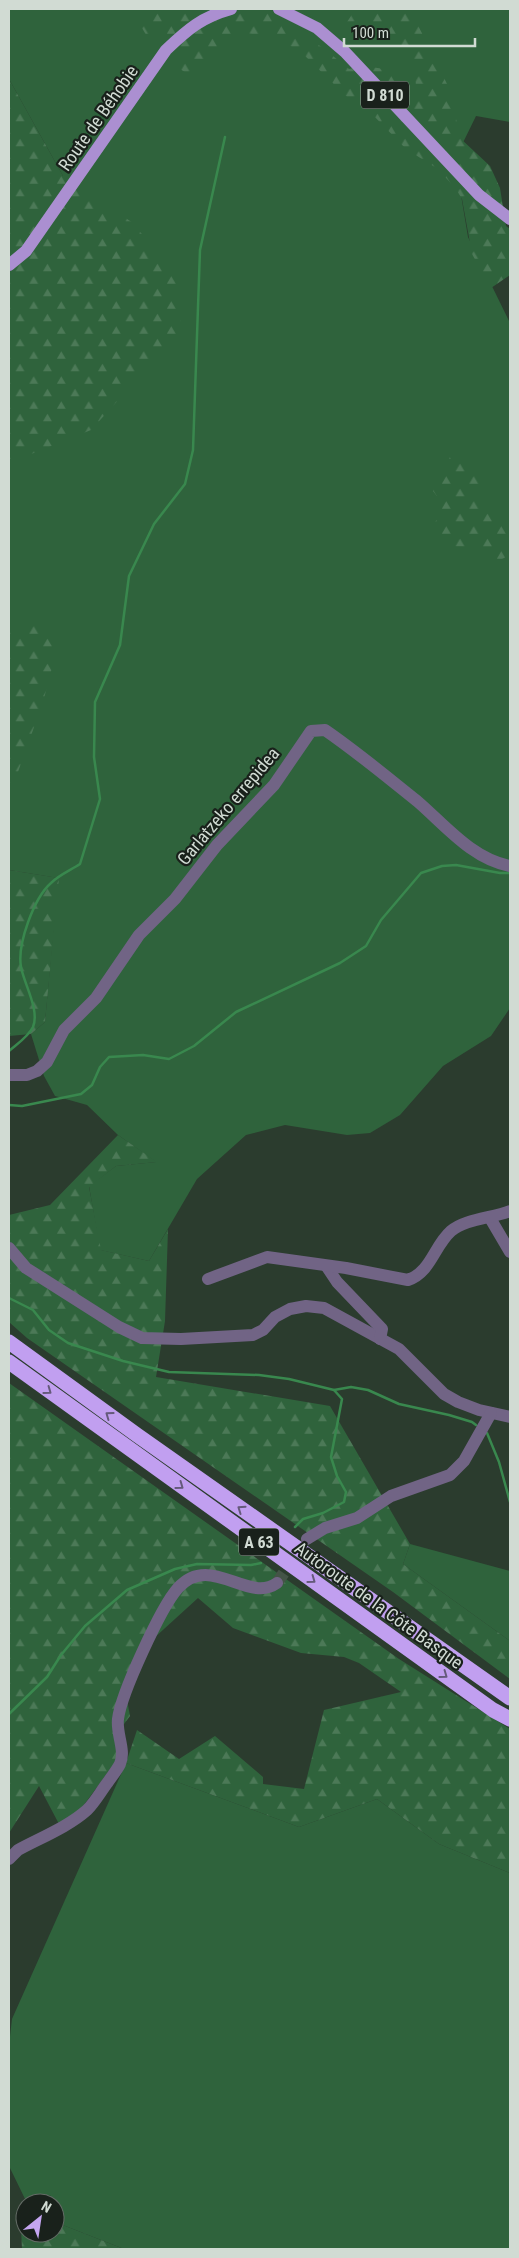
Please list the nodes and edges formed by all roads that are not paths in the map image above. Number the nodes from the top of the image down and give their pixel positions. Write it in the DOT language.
graph roads {
  1 [pos="231,9"];
  2 [pos="279,9"];
  3 [pos="510,219"];
  4 [pos="9,265"];
  5 [pos="510,866"];
  6 [pos="9,1075"];
  7 [pos="510,1211"];
  8 [pos="490,1218"];
  9 [pos="9,1248"];
  10 [pos="510,1252"];
  11 [pos="327,1267"];
  12 [pos="208,1280"];
  13 [pos="380,1339"];
  14 [pos="9,1342"];
  15 [pos="9,1362"];
  16 [pos="491,1413"];
  17 [pos="510,1417"];
  18 [pos="307,1539"];
  19 [pos="277,1583"];
  20 [pos="510,1698"];
  21 [pos="510,1719"];
  22 [pos="9,1859"];
  1 -- 4 [label="main road, Route de Béhobie"];
  2 -- 3 [label="main road, D 810"];
  5 -- 6 [label="street, Garlatzeko errepidea"];
  7 -- 8 [label="street"];
  8 -- 10 [label="street"];
  8 -- 11 [label="street"];
  9 -- 13 [label="street"];
  11 -- 12 [label="street"];
  11 -- 13 [label="street"];
  13 -- 16 [label="street"];
  20 -- 14 [label="highway, Autoroute de la Côte Basque / A 63, one-way"];
  15 -- 21 [label="highway, Autoroute de la Côte Basque / A 63, one-way"];
  16 -- 17 [label="street"];
  16 -- 18 [label="street"];
  19 -- 22 [label="street"];
}
